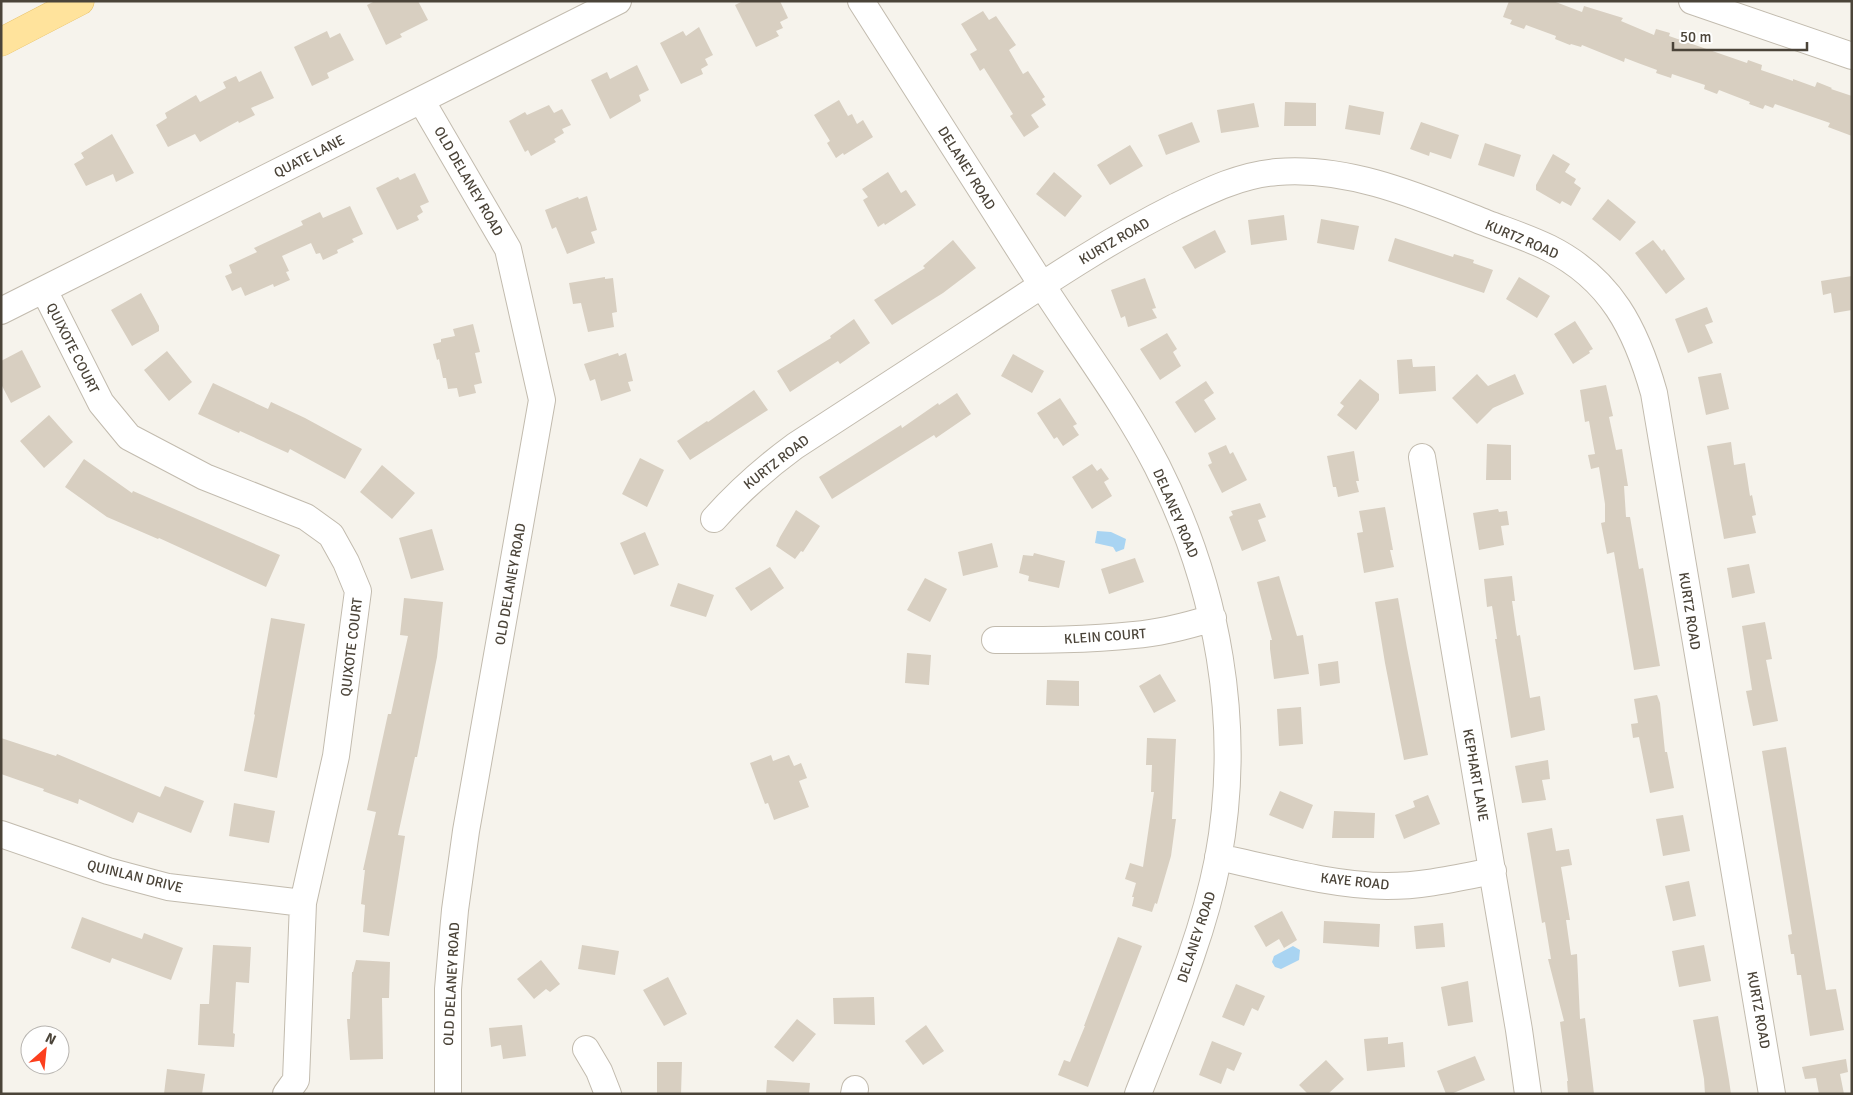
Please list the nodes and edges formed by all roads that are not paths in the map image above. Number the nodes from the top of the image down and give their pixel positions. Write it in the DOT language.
graph roads {
  1 [pos="80,1"];
  2 [pos="618,1"];
  3 [pos="862,1"];
  4 [pos="1692,1"];
  5 [pos="1734,8"];
  6 [pos="1,42"];
  7 [pos="1852,56"];
  8 [pos="421,100"];
  9 [pos="1042,285"];
  10 [pos="44,290"];
  11 [pos="1,311"];
  12 [pos="1422,457"];
  13 [pos="714,519"];
  14 [pos="1213,618"];
  15 [pos="994,640"];
  16 [pos="1,834"];
  17 [pos="1218,857"];
  18 [pos="1492,871"];
  19 [pos="303,903"];
  20 [pos="586,1049"];
  21 [pos="286,1094"];
  22 [pos="448,1094"];
  23 [pos="608,1094"];
  24 [pos="1138,1094"];
  25 [pos="1528,1094"];
  26 [pos="1772,1094"];
  1 -- 6 [label="main road"];
  2 -- 8 [label="street, QUATE LANE"];
  3 -- 9 [label="street, DELANEY ROAD"];
  4 -- 5 [label="street"];
  5 -- 7 [label="street"];
  8 -- 10 [label="street, QUATE LANE"];
  8 -- 22 [label="street, OLD DELANEY ROAD"];
  9 -- 13 [label="street, KURTZ ROAD"];
  9 -- 14 [label="street, DELANEY ROAD"];
  9 -- 26 [label="street, KURTZ ROAD"];
  10 -- 11 [label="street, QUATE LANE"];
  10 -- 19 [label="street, QUIXOTE COURT"];
  12 -- 18 [label="street, KEPHART LANE"];
  14 -- 15 [label="street, KLEIN COURT"];
  14 -- 17 [label="street, DELANEY ROAD"];
  16 -- 19 [label="street, QUINLAN DRIVE"];
  17 -- 18 [label="street, KAYE ROAD"];
  17 -- 24 [label="street, DELANEY ROAD"];
  18 -- 25 [label="street, KEPHART LANE"];
  19 -- 21 [label="street, QUIXOTE COURT"];
  20 -- 23 [label="street"];
}
